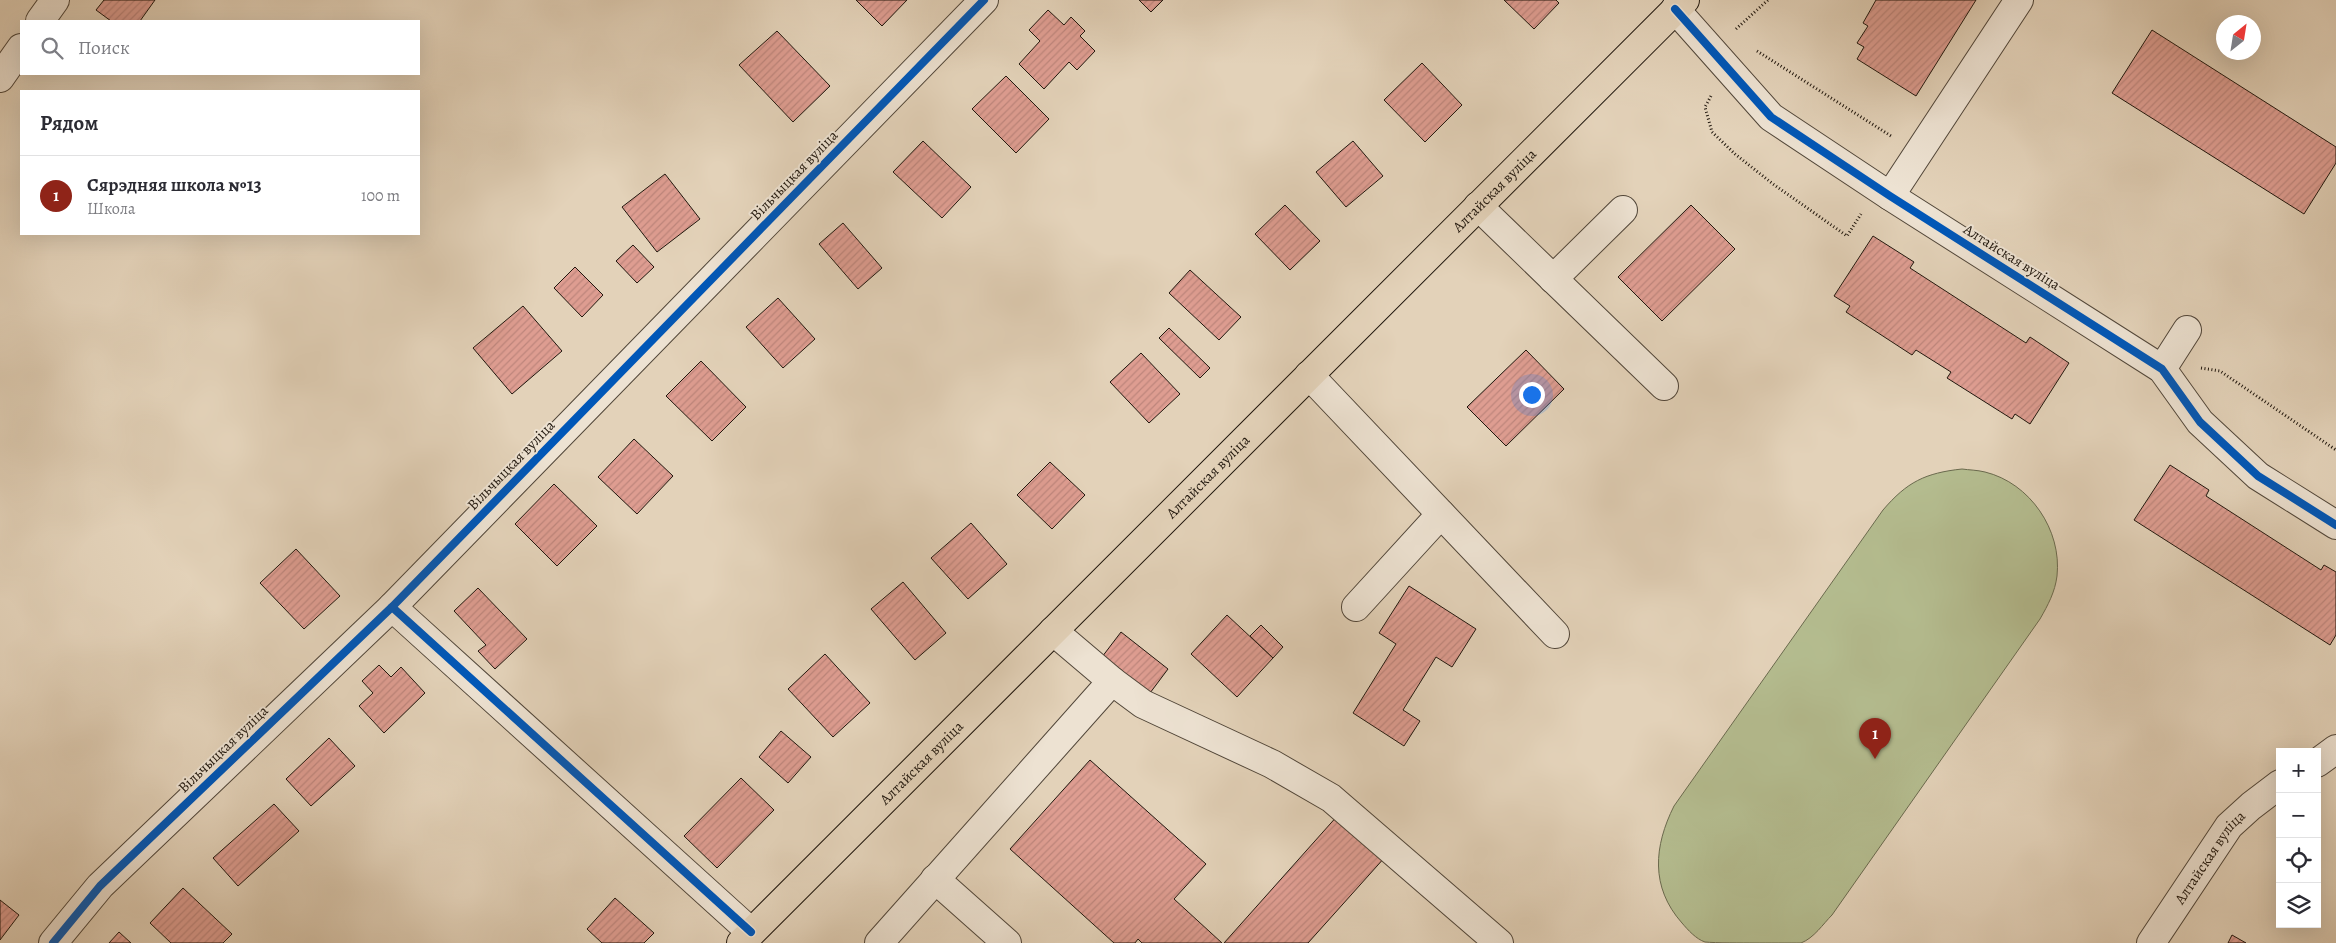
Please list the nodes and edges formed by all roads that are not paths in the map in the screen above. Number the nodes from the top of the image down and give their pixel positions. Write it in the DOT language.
graph roads {
  1 [pos="55,0"];
  2 [pos="984,0"];
  3 [pos="2019,0"];
  4 [pos="1680,4"];
  5 [pos="41,20"];
  6 [pos="20,49"];
  7 [pos="0,78"];
  8 [pos="1890,196"];
  9 [pos="1478,206"];
  10 [pos="1623,210"];
  11 [pos="1553,279"];
  12 [pos="2186,330"];
  13 [pos="2162,369"];
  14 [pos="1309,375"];
  15 [pos="1664,386"];
  16 [pos="1441,514"];
  17 [pos="2336,525"];
  18 [pos="392,607"];
  19 [pos="1356,607"];
  20 [pos="1053,631"];
  21 [pos="1555,634"];
  22 [pos="1112,682"];
  23 [pos="2336,749"];
  24 [pos="2321,760"];
  25 [pos="2276,787"];
  26 [pos="935,879"];
  27 [pos="746,938"];
  28 [pos="53,943"];
  29 [pos="879,943"];
  30 [pos="1007,943"];
  31 [pos="1499,943"];
  32 [pos="2151,943"];
  1 -- 5 [label="street"];
  2 -- 18 [label="street, Вільчыцкая вуліца"];
  3 -- 8 [label="street"];
  4 -- 8 [label="street, Алтайская вуліца"];
  4 -- 9 [label="main road, Алтайская вуліца"];
  6 -- 7 [label="street"];
  8 -- 13 [label="street, Алтайская вуліца"];
  9 -- 11 [label="street"];
  9 -- 14 [label="main road, Алтайская вуліца"];
  10 -- 11 [label="street"];
  11 -- 15 [label="street"];
  12 -- 13 [label="street"];
  13 -- 17 [label="street, Алтайская вуліца"];
  14 -- 16 [label="street"];
  14 -- 20 [label="main road, Алтайская вуліца"];
  16 -- 19 [label="street"];
  16 -- 21 [label="street"];
  18 -- 27 [label="street"];
  18 -- 28 [label="street, Вільчыцкая вуліца"];
  20 -- 22 [label="street"];
  20 -- 27 [label="main road, Алтайская вуліца"];
  22 -- 26 [label="street"];
  22 -- 31 [label="street"];
  23 -- 24 [label="street"];
  25 -- 32 [label="street, Алтайская вуліца"];
  26 -- 29 [label="street"];
  26 -- 30 [label="street"];
}
